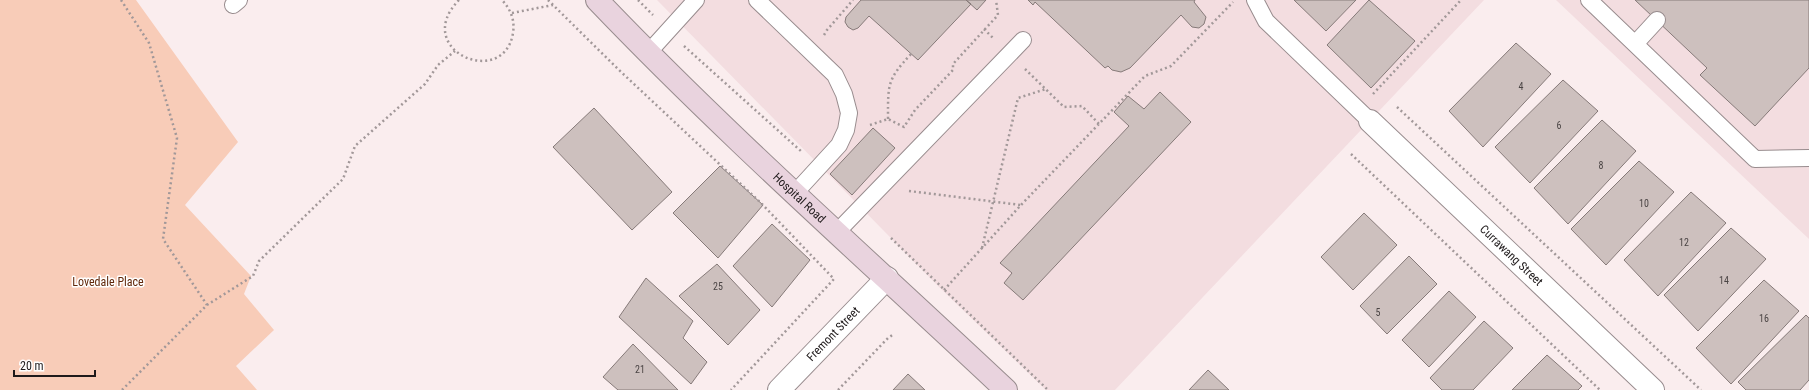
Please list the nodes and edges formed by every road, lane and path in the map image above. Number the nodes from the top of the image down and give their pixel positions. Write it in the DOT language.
graph roads {
  1 [pos="121,0"];
  2 [pos="458,0"];
  3 [pos="502,0"];
  4 [pos="548,0"];
  5 [pos="597,0"];
  6 [pos="638,0"];
  7 [pos="696,0"];
  8 [pos="757,0"];
  9 [pos="996,0"];
  10 [pos="1235,0"];
  11 [pos="1255,0"];
  12 [pos="1461,0"];
  13 [pos="1590,0"];
  14 [pos="553,5"];
  15 [pos="512,13"];
  16 [pos="657,19"];
  17 [pos="1657,20"];
  18 [pos="984,29"];
  19 [pos="1023,40"];
  20 [pos="682,44"];
  21 [pos="1635,44"];
  22 [pos="455,51"];
  23 [pos="648,53"];
  24 [pos="911,54"];
  25 [pos="1009,54"];
  26 [pos="1046,89"];
  27 [pos="1397,107"];
  28 [pos="1365,115"];
  29 [pos="888,119"];
  30 [pos="1099,124"];
  31 [pos="869,125"];
  32 [pos="1350,154"];
  33 [pos="805,155"];
  34 [pos="1809,158"];
  35 [pos="902,190"];
  36 [pos="795,193"];
  37 [pos="993,201"];
  38 [pos="1021,205"];
  39 [pos="837,232"];
  40 [pos="891,238"];
  41 [pos="981,249"];
  42 [pos="887,278"];
  43 [pos="944,290"];
  44 [pos="207,305"];
  45 [pos="894,334"];
  46 [pos="122,390"];
  47 [pos="731,390"];
  48 [pos="780,390"];
  49 [pos="838,390"];
  50 [pos="1006,390"];
  51 [pos="1048,390"];
  52 [pos="1600,390"];
  53 [pos="1653,390"];
  54 [pos="1701,390"];
  1 -- 44 [label="path"];
  2 -- 22 [label="path"];
  3 -- 15 [label="path"];
  4 -- 14 [label="path"];
  5 -- 23 [label="street, Hospital Road"];
  6 -- 16 [label="path"];
  7 -- 23 [label="lane"];
  8 -- 36 [label="lane"];
  9 -- 18 [label="path"];
  10 -- 30 [label="path"];
  11 -- 28 [label="lane"];
  12 -- 28 [label="path"];
  13 -- 21 [label="lane"];
  14 -- 15 [label="path"];
  14 -- 47 [label="path"];
  15 -- 22 [label="path"];
  17 -- 21 [label="lane"];
  18 -- 25 [label="path"];
  18 -- 29 [label="path"];
  19 -- 25 [label="lane"];
  20 -- 33 [label="path"];
  21 -- 34 [label="lane"];
  22 -- 44 [label="path"];
  23 -- 36 [label="street, Hospital Road"];
  24 -- 29 [label="path"];
  25 -- 26 [label="path"];
  25 -- 39 [label="lane"];
  26 -- 30 [label="path"];
  26 -- 37 [label="path"];
  27 -- 54 [label="path"];
  28 -- 53 [label="street, Currawang Street"];
  29 -- 31 [label="path"];
  30 -- 38 [label="path"];
  32 -- 52 [label="path"];
  35 -- 37 [label="path"];
  36 -- 39 [label="street, Hospital Road"];
  37 -- 38 [label="path"];
  37 -- 41 [label="path"];
  38 -- 41 [label="path"];
  39 -- 42 [label="street, Hospital Road"];
  40 -- 43 [label="path"];
  41 -- 43 [label="path"];
  42 -- 48 [label="street, Fremont Street"];
  42 -- 50 [label="street, Hospital Road"];
  43 -- 51 [label="path"];
  44 -- 46 [label="path"];
  45 -- 49 [label="path"];
}
